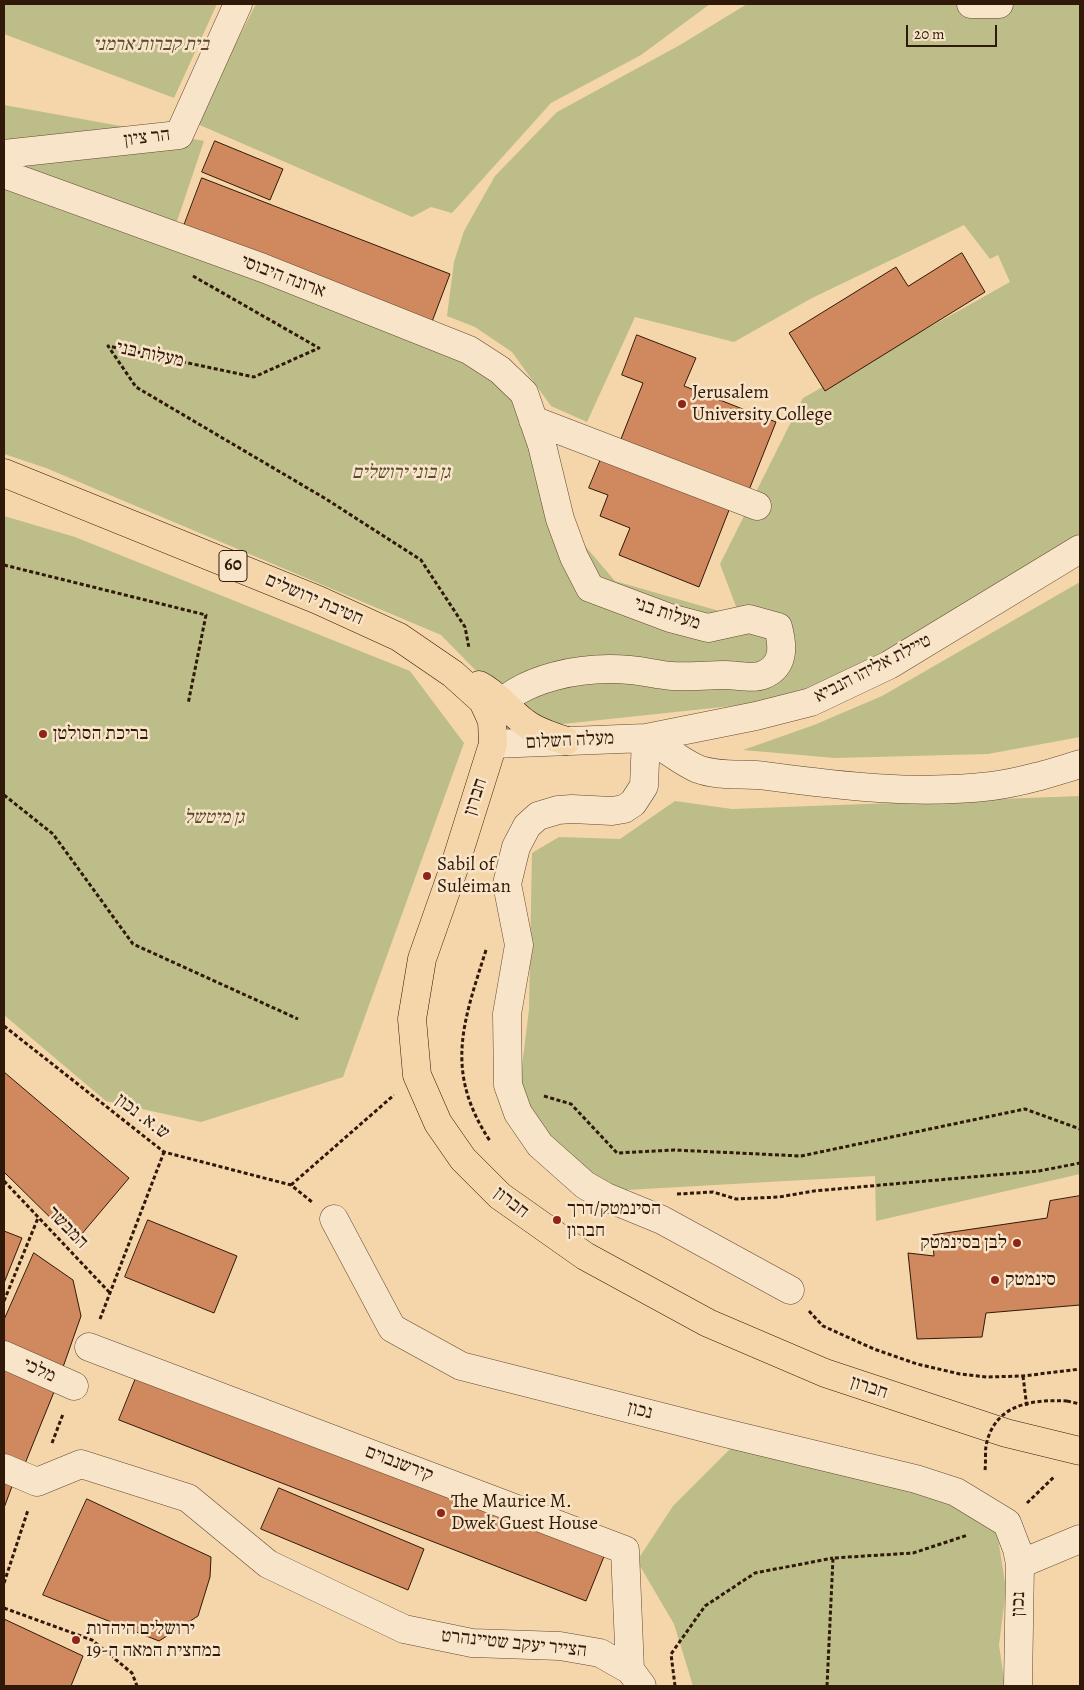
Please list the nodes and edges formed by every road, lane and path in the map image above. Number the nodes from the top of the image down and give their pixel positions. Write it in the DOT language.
graph roads {
  1 [pos="238,4"];
  2 [pos="971,4"];
  3 [pos="999,4"];
  4 [pos="4,154"];
  5 [pos="4,174"];
  6 [pos="189,274"];
  7 [pos="533,420"];
  8 [pos="4,473"];
  9 [pos="757,506"];
  10 [pos="1080,549"];
  11 [pos="4,565"];
  12 [pos="464,679"];
  13 [pos="188,704"];
  14 [pos="496,707"];
  15 [pos="646,738"];
  16 [pos="566,741"];
  17 [pos="493,744"];
  18 [pos="1080,764"];
  19 [pos="4,796"];
  20 [pos="298,1019"];
  21 [pos="5,1029"];
  22 [pos="417,1075"];
  23 [pos="508,1085"];
  24 [pos="1080,1129"];
  25 [pos="1080,1163"];
  26 [pos="4,1181"];
  27 [pos="290,1185"];
  28 [pos="674,1194"];
  29 [pos="38,1218"];
  30 [pos="334,1219"];
  31 [pos="790,1290"];
  32 [pos="110,1293"];
  33 [pos="4,1301"];
  34 [pos="823,1326"];
  35 [pos="89,1347"];
  36 [pos="4,1355"];
  37 [pos="1080,1369"];
  38 [pos="74,1386"];
  39 [pos="1080,1404"];
  40 [pos="1080,1451"];
  41 [pos="4,1468"];
  42 [pos="985,1470"];
  43 [pos="1007,1523"];
  44 [pos="1080,1539"];
  45 [pos="834,1558"];
  46 [pos="1020,1564"];
  47 [pos="4,1608"];
  48 [pos="636,1678"];
  49 [pos="137,1686"];
  50 [pos="675,1686"];
  51 [pos="828,1686"];
  52 [pos="1018,1686"];
  1 -- 4 [label="street, הר ציון"];
  2 -- 3 [label="street"];
  5 -- 7 [label="street, ארונה היבוסי"];
  6 -- 12 [label="path, מעלות בני"];
  7 -- 9 [label="street"];
  7 -- 14 [label="street, מעלות בני"];
  8 -- 12 [label="highway, חטיבת ירושלים / 60"];
  10 -- 15 [label="street, טיילת אליהו הנביא"];
  11 -- 13 [label="path"];
  12 -- 14 [label="highway, חטיבת ירושלים / 60"];
  14 -- 16 [label="highway, חטיבת ירושלים"];
  14 -- 17 [label="highway"];
  15 -- 16 [label="street, מעלה השלום"];
  15 -- 18 [label="street"];
  15 -- 23 [label="street"];
  16 -- 17 [label="street, מעלה השלום"];
  17 -- 22 [label="highway, חברון"];
  19 -- 20 [label="path"];
  21 -- 27 [label="path, ש.א. נכון"];
  22 -- 27 [label="path"];
  22 -- 40 [label="highway, חברון"];
  23 -- 24 [label="path"];
  23 -- 31 [label="street"];
  25 -- 28 [label="path"];
  26 -- 29 [label="path, המבשר"];
  27 -- 30 [label="path, ש.א. נכון"];
  29 -- 32 [label="path, המבשר"];
  29 -- 33 [label="path"];
  30 -- 43 [label="street, נכון"];
  34 -- 37 [label="path"];
  35 -- 48 [label="street, קירשנבוים"];
  36 -- 38 [label="street, מלכי"];
  39 -- 42 [label="path, bridge"];
  40 -- 43 [label="path"];
  41 -- 48 [label="street, הצייר יעקב שטיינהרט"];
  43 -- 45 [label="path"];
  43 -- 46 [label="street, נכון"];
  44 -- 46 [label="street"];
  45 -- 50 [label="path"];
  45 -- 51 [label="path"];
  46 -- 52 [label="street, נכון"];
  47 -- 49 [label="path"];
}
